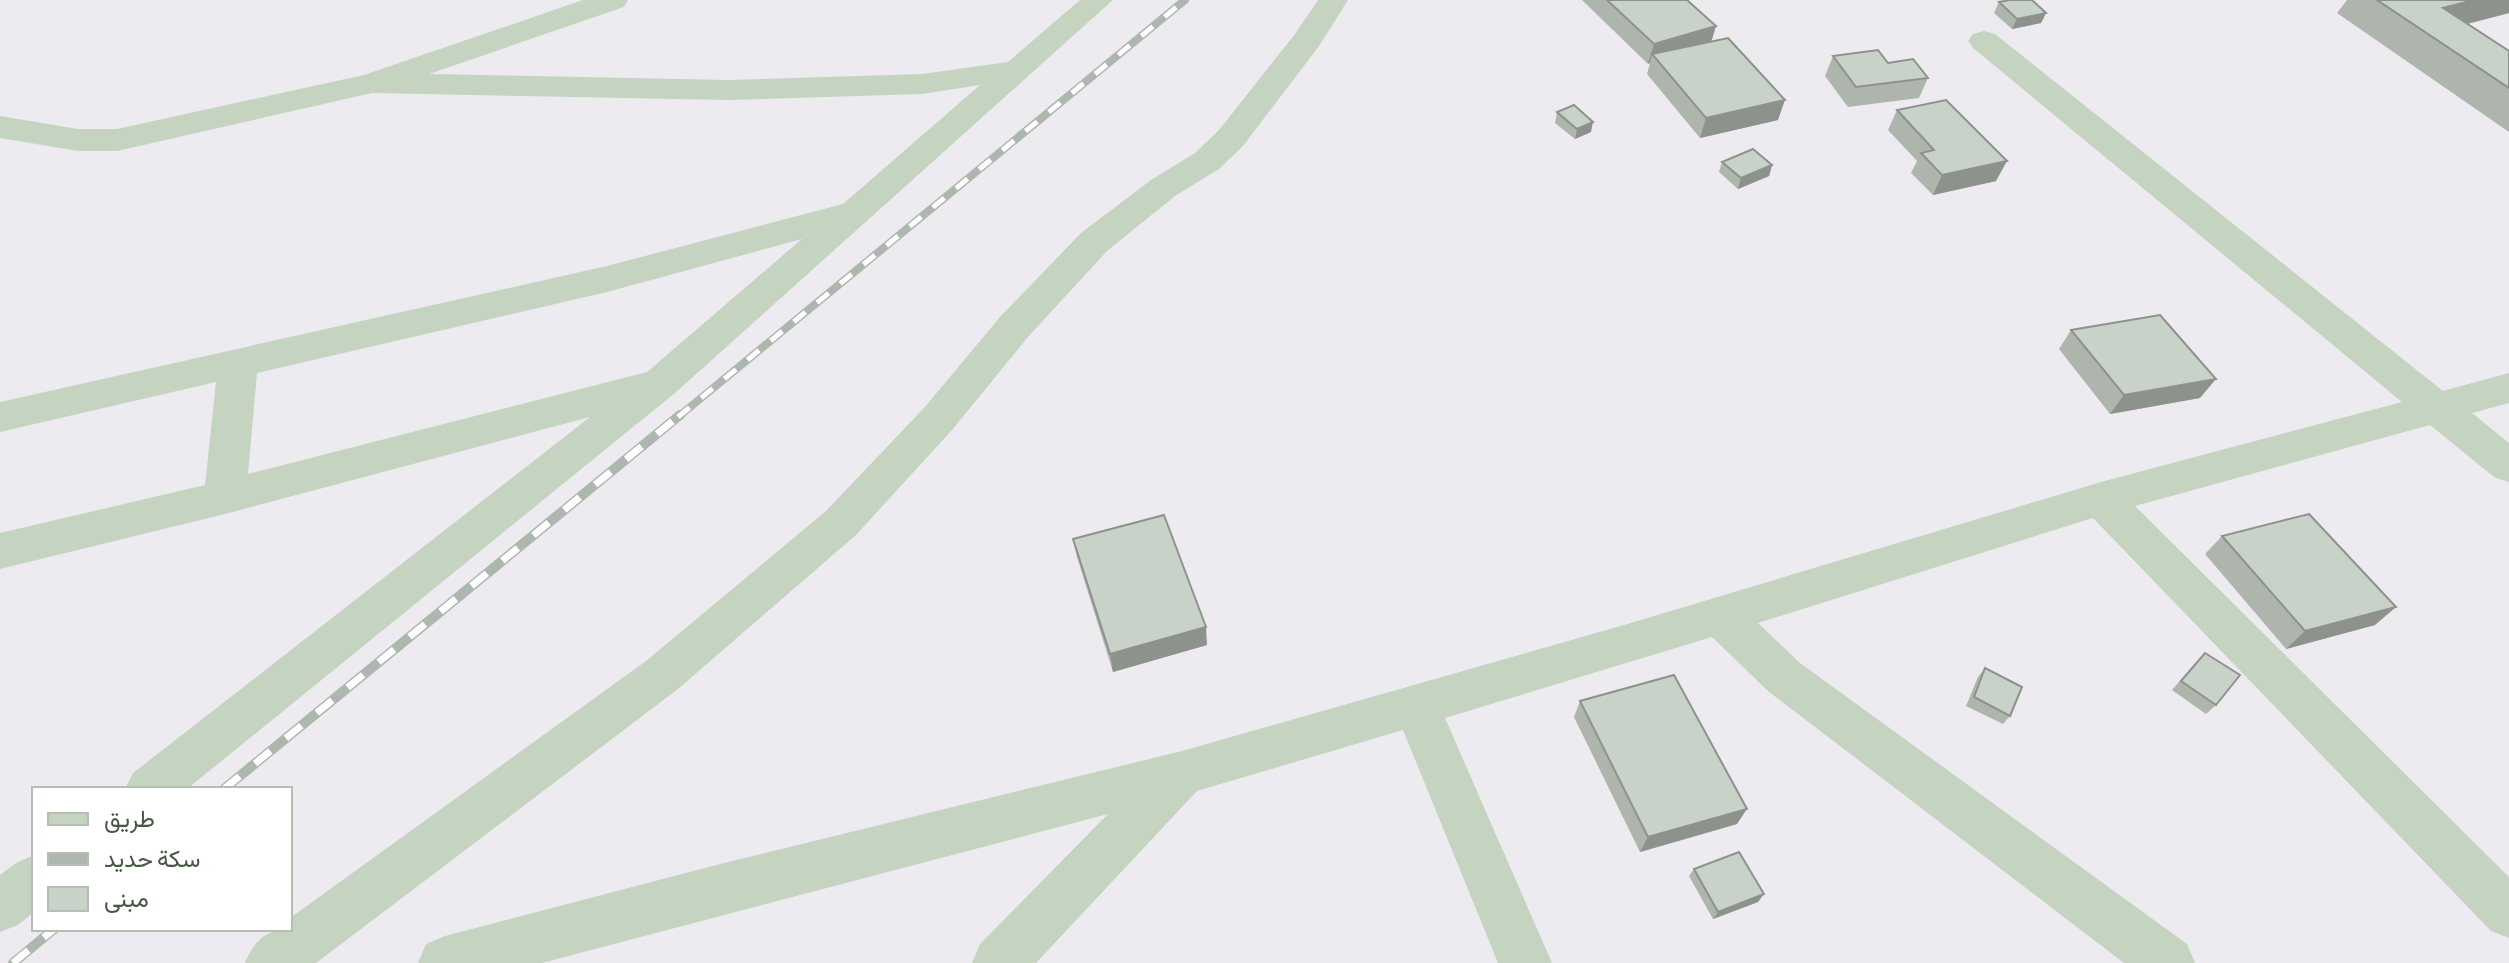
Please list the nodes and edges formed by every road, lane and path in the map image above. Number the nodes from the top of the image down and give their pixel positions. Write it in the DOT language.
graph roads {
  1 [pos="613,0"];
  2 [pos="1098,0"];
  3 [pos="1333,0"];
  4 [pos="1984,41"];
  5 [pos="1018,70"];
  6 [pos="372,83"];
  7 [pos="0,127"];
  8 [pos="859,211"];
  9 [pos="238,365"];
  10 [pos="661,383"];
  11 [pos="2509,388"];
  12 [pos="2434,408"];
  13 [pos="0,417"];
  14 [pos="2509,466"];
  15 [pos="225,497"];
  16 [pos="2101,499"];
  17 [pos="0,551"];
  18 [pos="1719,615"];
  19 [pos="1416,705"];
  20 [pos="1182,773"];
  21 [pos="153,787"];
  22 [pos="32,882"];
  23 [pos="0,907"];
  24 [pos="2509,913"];
  25 [pos="272,963"];
  26 [pos="445,963"];
  27 [pos="999,963"];
  28 [pos="1525,963"];
  29 [pos="2168,963"];
  1 -- 6 [label="street"];
  2 -- 5 [label="street"];
  3 -- 25 [label="street"];
  4 -- 12 [label="street"];
  5 -- 6 [label="street"];
  5 -- 8 [label="street"];
  6 -- 7 [label="street"];
  8 -- 9 [label="street"];
  8 -- 10 [label="street"];
  9 -- 13 [label="street"];
  9 -- 15 [label="street"];
  10 -- 15 [label="street"];
  10 -- 21 [label="street"];
  11 -- 12 [label="street"];
  12 -- 14 [label="street"];
  12 -- 16 [label="street"];
  15 -- 17 [label="street"];
  16 -- 18 [label="street"];
  16 -- 24 [label="street"];
  18 -- 19 [label="street"];
  18 -- 29 [label="street"];
  19 -- 20 [label="street"];
  19 -- 28 [label="street"];
  20 -- 26 [label="street"];
  20 -- 27 [label="street"];
  22 -- 23 [label="street"];
}
